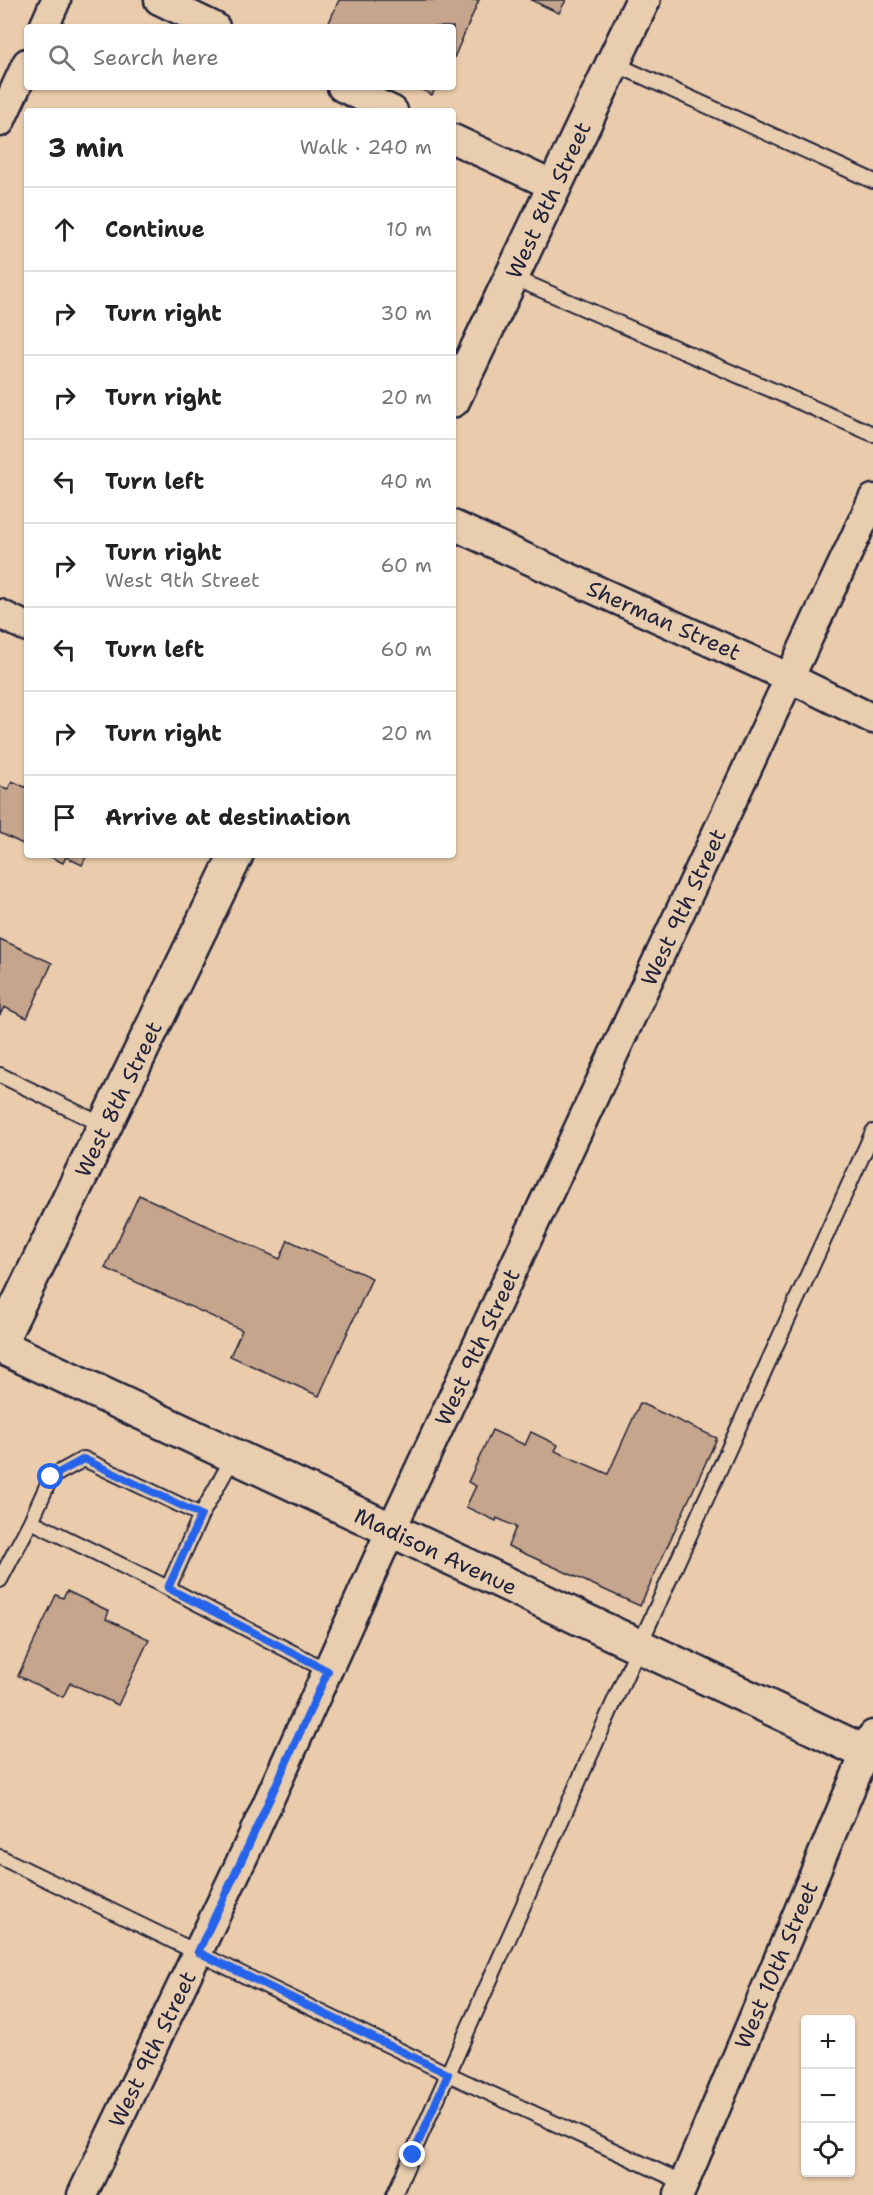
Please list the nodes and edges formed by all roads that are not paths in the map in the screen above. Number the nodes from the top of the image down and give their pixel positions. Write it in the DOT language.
graph roads {
  1 [pos="56,0"];
  2 [pos="159,0"];
  3 [pos="643,0"];
  4 [pos="45,24"];
  5 [pos="209,24"];
  6 [pos="613,63"];
  7 [pos="24,70"];
  8 [pos="348,90"];
  9 [pos="387,108"];
  10 [pos="0,122"];
  11 [pos="456,140"];
  12 [pos="873,181"];
  13 [pos="554,186"];
  14 [pos="512,277"];
  15 [pos="456,394"];
  16 [pos="873,434"];
  17 [pos="873,499"];
  18 [pos="456,526"];
  19 [pos="0,614"];
  20 [pos="24,626"];
  21 [pos="790,678"];
  22 [pos="873,719"];
  23 [pos="235,858"];
  24 [pos="0,1075"];
  25 [pos="105,1126"];
  26 [pos="873,1132"];
  27 [pos="0,1344"];
  28 [pos="234,1456"];
  29 [pos="201,1515"];
  30 [pos="31,1521"];
  31 [pos="391,1530"];
  32 [pos="0,1580"];
  33 [pos="168,1588"];
  34 [pos="639,1646"];
  35 [pos="328,1671"];
  36 [pos="870,1748"];
  37 [pos="0,1857"];
  38 [pos="198,1952"];
  39 [pos="448,2074"];
  40 [pos="682,2189"];
  41 [pos="82,2195"];
  42 [pos="394,2195"];
  1 -- 4 [label="street"];
  2 -- 5 [label="street"];
  3 -- 6 [label="street, West 8th Street"];
  6 -- 12 [label="lane"];
  6 -- 13 [label="street, West 8th Street"];
  7 -- 10 [label="street"];
  8 -- 9 [label="street"];
  11 -- 13 [label="street"];
  13 -- 14 [label="street, West 8th Street"];
  14 -- 15 [label="street, West 8th Street"];
  14 -- 16 [label="lane"];
  17 -- 21 [label="street, West 9th Street"];
  18 -- 21 [label="street, Sherman Street"];
  19 -- 20 [label="street"];
  21 -- 22 [label="street, Sherman Street"];
  21 -- 31 [label="street, West 9th Street"];
  23 -- 25 [label="street, West 8th Street"];
  24 -- 25 [label="lane"];
  25 -- 27 [label="street, West 8th Street"];
  26 -- 34 [label="lane"];
  27 -- 28 [label="street, Madison Avenue"];
  28 -- 29 [label="lane"];
  28 -- 31 [label="street, Madison Avenue"];
  29 -- 30 [label="lane"];
  29 -- 33 [label="lane"];
  30 -- 32 [label="lane"];
  30 -- 33 [label="lane"];
  31 -- 34 [label="street, Madison Avenue"];
  31 -- 35 [label="street, West 9th Street"];
  33 -- 35 [label="lane"];
  34 -- 36 [label="street, Madison Avenue"];
  34 -- 39 [label="lane"];
  35 -- 38 [label="street, West 9th Street"];
  36 -- 40 [label="street, West 10th Street"];
  37 -- 38 [label="lane"];
  38 -- 39 [label="lane"];
  38 -- 41 [label="street, West 9th Street"];
  39 -- 40 [label="lane"];
  39 -- 42 [label="lane"];
}
